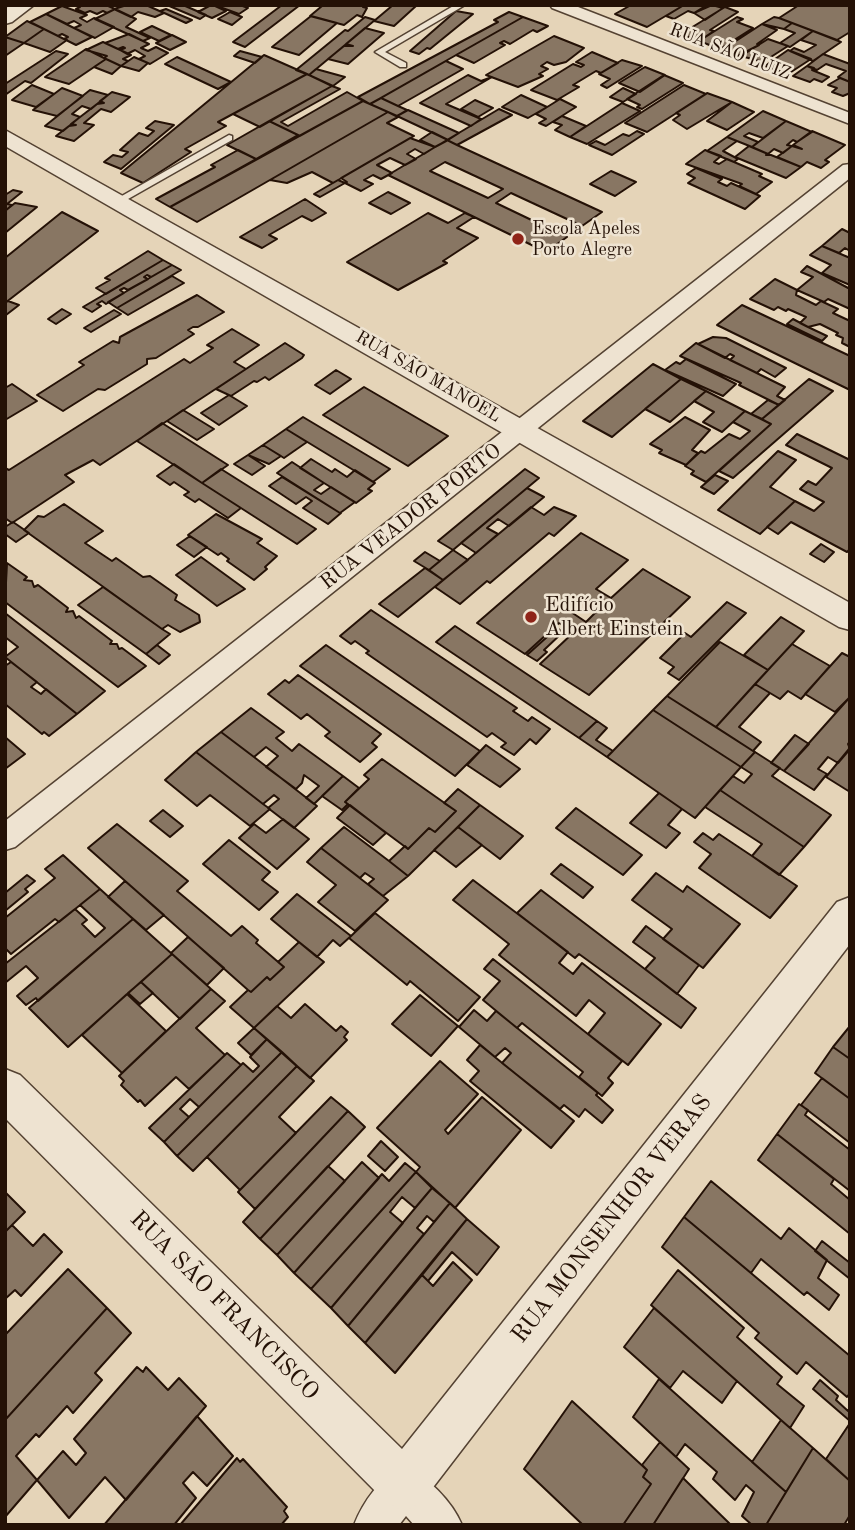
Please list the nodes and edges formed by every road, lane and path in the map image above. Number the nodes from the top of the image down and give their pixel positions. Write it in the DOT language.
graph roads {
  1 [pos="24,5"];
  2 [pos="461,5"];
  3 [pos="558,5"];
  4 [pos="5,18"];
  5 [pos="403,65"];
  6 [pos="850,119"];
  7 [pos="5,137"];
  8 [pos="229,138"];
  9 [pos="850,169"];
  10 [pos="118,201"];
  11 [pos="520,430"];
  12 [pos="850,618"];
  13 [pos="5,838"];
  14 [pos="850,914"];
  15 [pos="5,1089"];
  16 [pos="404,1486"];
  17 [pos="374,1525"];
  18 [pos="442,1525"];
  1 -- 4 [label="street"];
  2 -- 5 [label="lane"];
  3 -- 6 [label="street, RUA SÃO LUIZ"];
  7 -- 10 [label="street, RUA SÃO MANOEL"];
  8 -- 10 [label="lane"];
  9 -- 11 [label="street, RUA VEADOR PORTO"];
  10 -- 11 [label="street, RUA SÃO MANOEL"];
  11 -- 12 [label="street, RUA SÃO MANOEL"];
  11 -- 13 [label="street, RUA VEADOR PORTO"];
  14 -- 16 [label="street, RUA MONSENHOR VERAS"];
  15 -- 16 [label="street, RUA SÃO FRANCISCO"];
  16 -- 17 [label="street, RUA MONSENHOR VERAS"];
  16 -- 18 [label="street, RUA SÃO FRANCISCO"];
}
